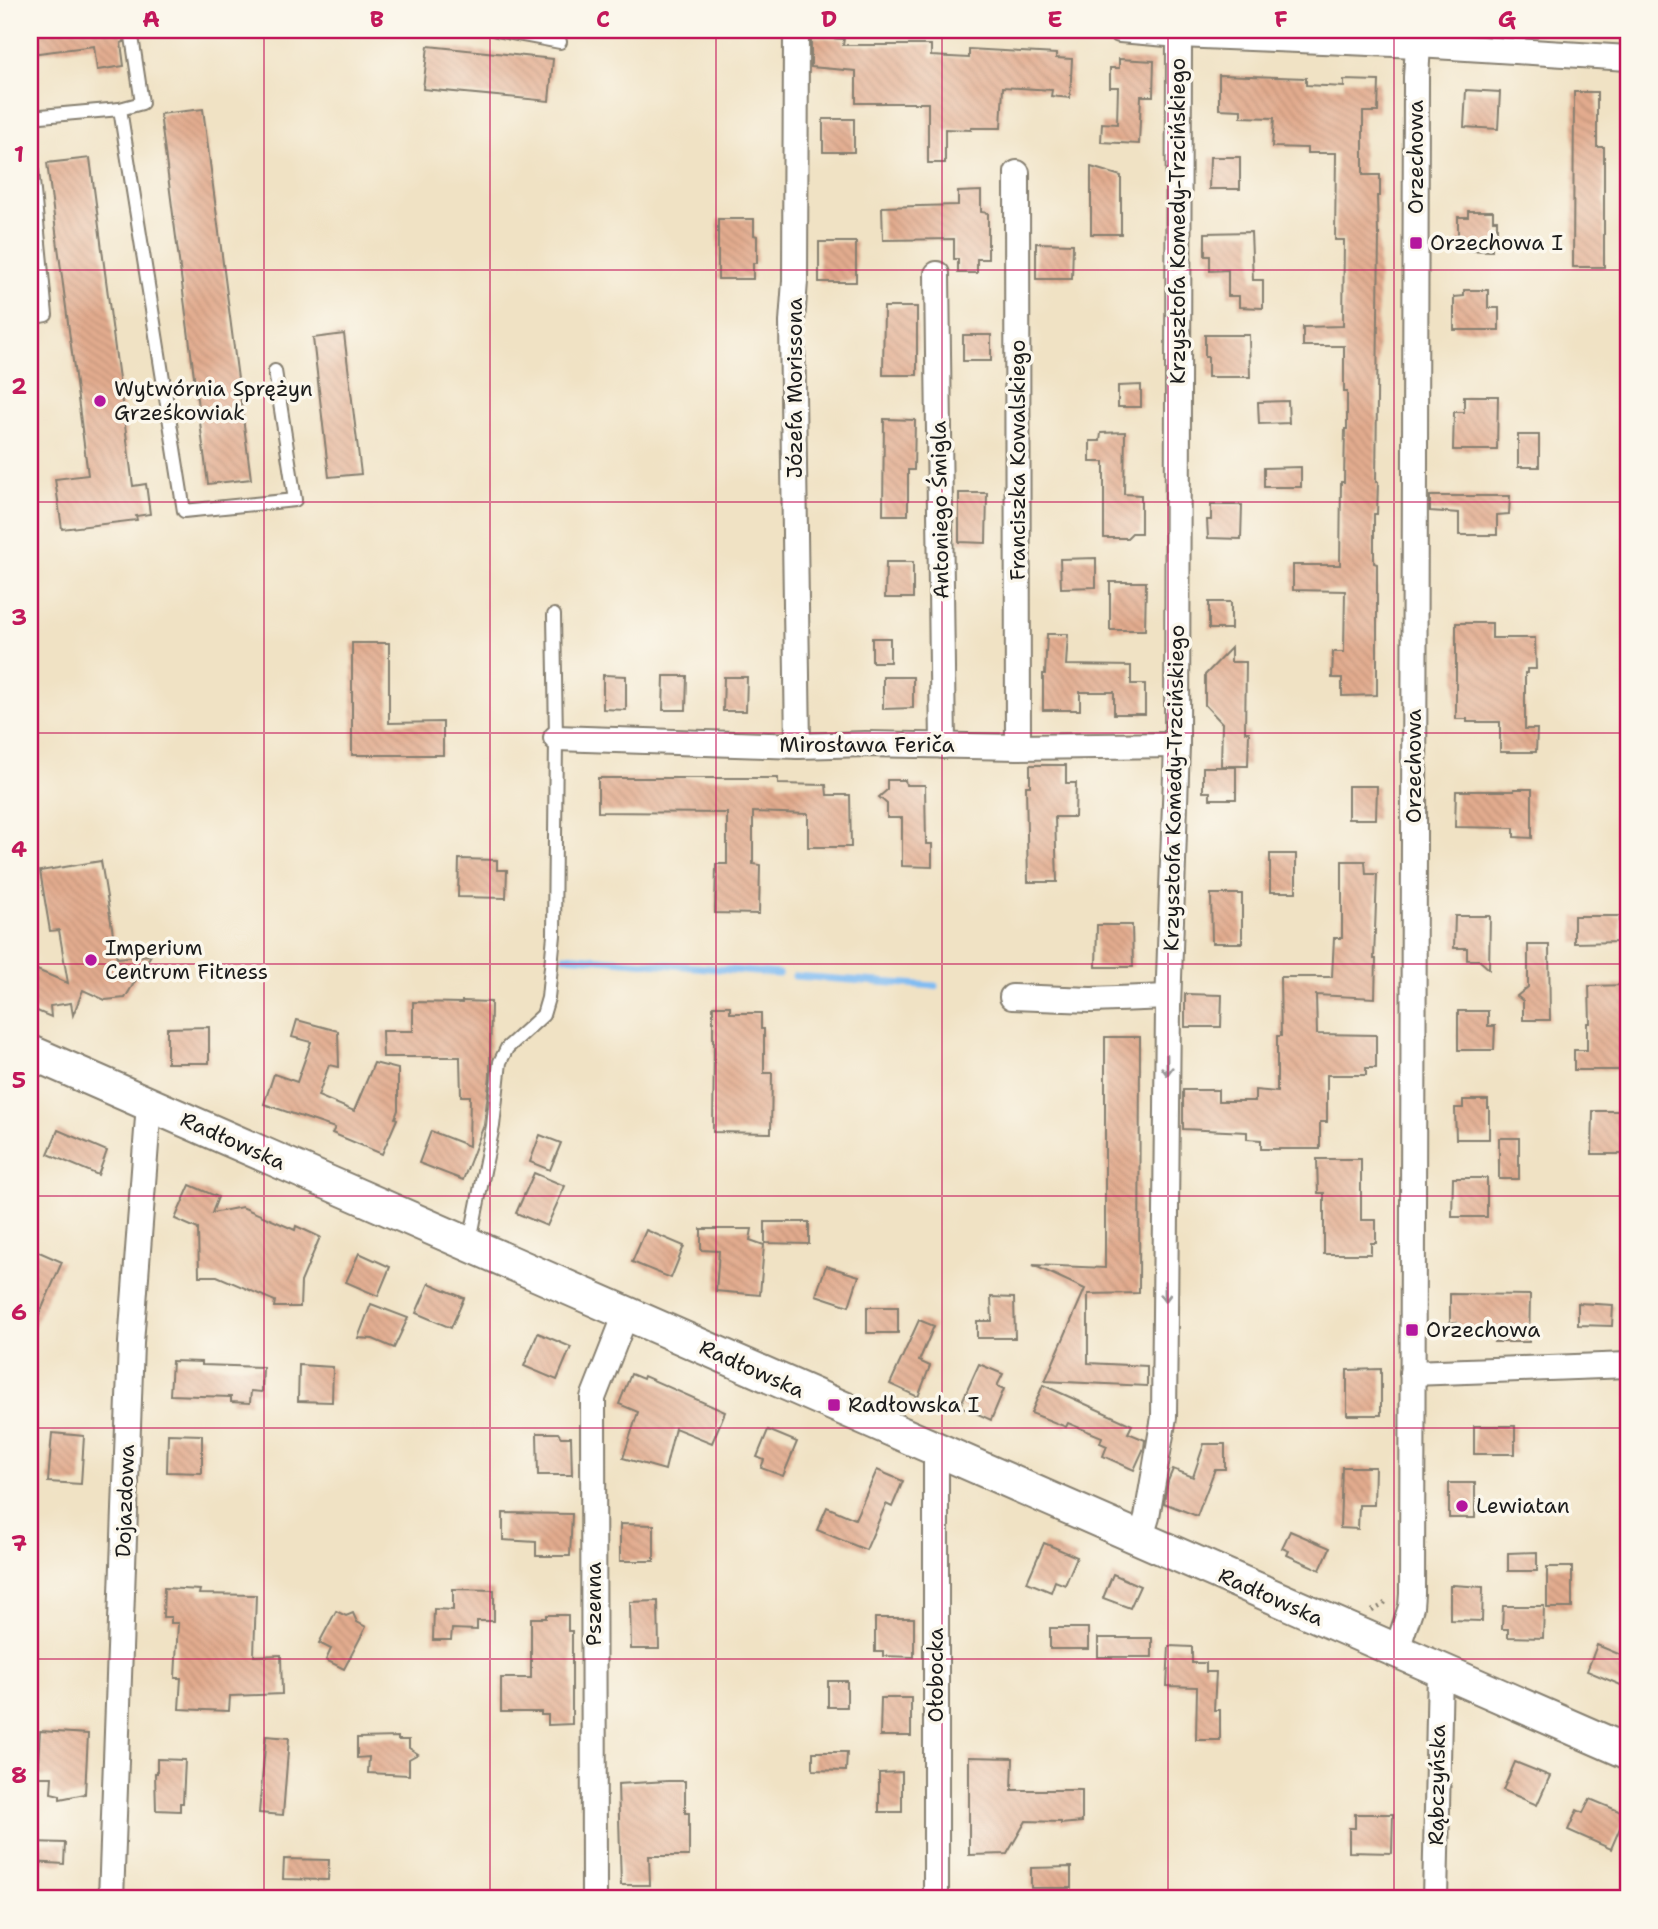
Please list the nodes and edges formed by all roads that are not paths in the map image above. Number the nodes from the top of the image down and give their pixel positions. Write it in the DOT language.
graph roads {
  1 [pos="131,30"];
  2 [pos="496,30"];
  3 [pos="796,30"];
  4 [pos="1120,30"];
  5 [pos="1179,35"];
  6 [pos="1419,37"];
  7 [pos="561,42"];
  8 [pos="1628,58"];
  9 [pos="120,109"];
  10 [pos="30,117"];
  11 [pos="30,150"];
  12 [pos="1017,173"];
  13 [pos="937,274"];
  14 [pos="30,318"];
  15 [pos="275,372"];
  16 [pos="554,615"];
  17 [pos="556,738"];
  18 [pos="1177,745"];
  19 [pos="798,746"];
  20 [pos="943,746"];
  21 [pos="1018,747"];
  22 [pos="1168,996"];
  23 [pos="1012,997"];
  24 [pos="30,1052"];
  25 [pos="149,1104"];
  26 [pos="470,1245"];
  27 [pos="626,1314"];
  28 [pos="1628,1365"];
  29 [pos="1412,1373"];
  30 [pos="936,1450"];
  31 [pos="1140,1540"];
  32 [pos="1396,1652"];
  33 [pos="1440,1670"];
  34 [pos="1628,1752"];
  35 [pos="111,1899"];
  36 [pos="594,1899"];
  37 [pos="936,1899"];
  38 [pos="1435,1899"];
  1 -- 9 [label="lane"];
  2 -- 7 [label="lane"];
  3 -- 19 [label="street, Józefa Morissona"];
  4 -- 5 [label="street"];
  5 -- 6 [label="street"];
  5 -- 18 [label="street, Krzysztofa Komedy-Trzcińskiego"];
  6 -- 8 [label="street"];
  6 -- 29 [label="street, Orzechowa"];
  9 -- 10 [label="lane"];
  9 -- 15 [label="lane"];
  11 -- 14 [label="lane"];
  12 -- 21 [label="street, Franciszka Kowalskiego"];
  13 -- 20 [label="street, Antoniego Śmigla"];
  16 -- 17 [label="lane"];
  17 -- 19 [label="street, Mirosława Feriča"];
  17 -- 26 [label="lane"];
  18 -- 21 [label="street, Mirosława Feriča"];
  18 -- 22 [label="street, Krzysztofa Komedy-Trzcińskiego"];
  19 -- 20 [label="street, Mirosława Feriča"];
  20 -- 21 [label="street, Mirosława Feriča"];
  22 -- 23 [label="street"];
  22 -- 31 [label="street, Krzysztofa Komedy-Trzcińskiego, one-way"];
  24 -- 25 [label="street, Radłowska"];
  25 -- 26 [label="street, Radłowska"];
  25 -- 35 [label="street, Dojazdowa"];
  26 -- 27 [label="street, Radłowska"];
  27 -- 30 [label="street, Radłowska"];
  27 -- 36 [label="street, Pszenna"];
  28 -- 29 [label="street"];
  29 -- 32 [label="street, Orzechowa"];
  30 -- 31 [label="street, Radłowska"];
  30 -- 37 [label="street, Ołobocka"];
  31 -- 32 [label="street, Radłowska"];
  32 -- 33 [label="street, Radłowska"];
  33 -- 34 [label="street, Radłowska"];
  33 -- 38 [label="street, Rąbczyńska"];
}
